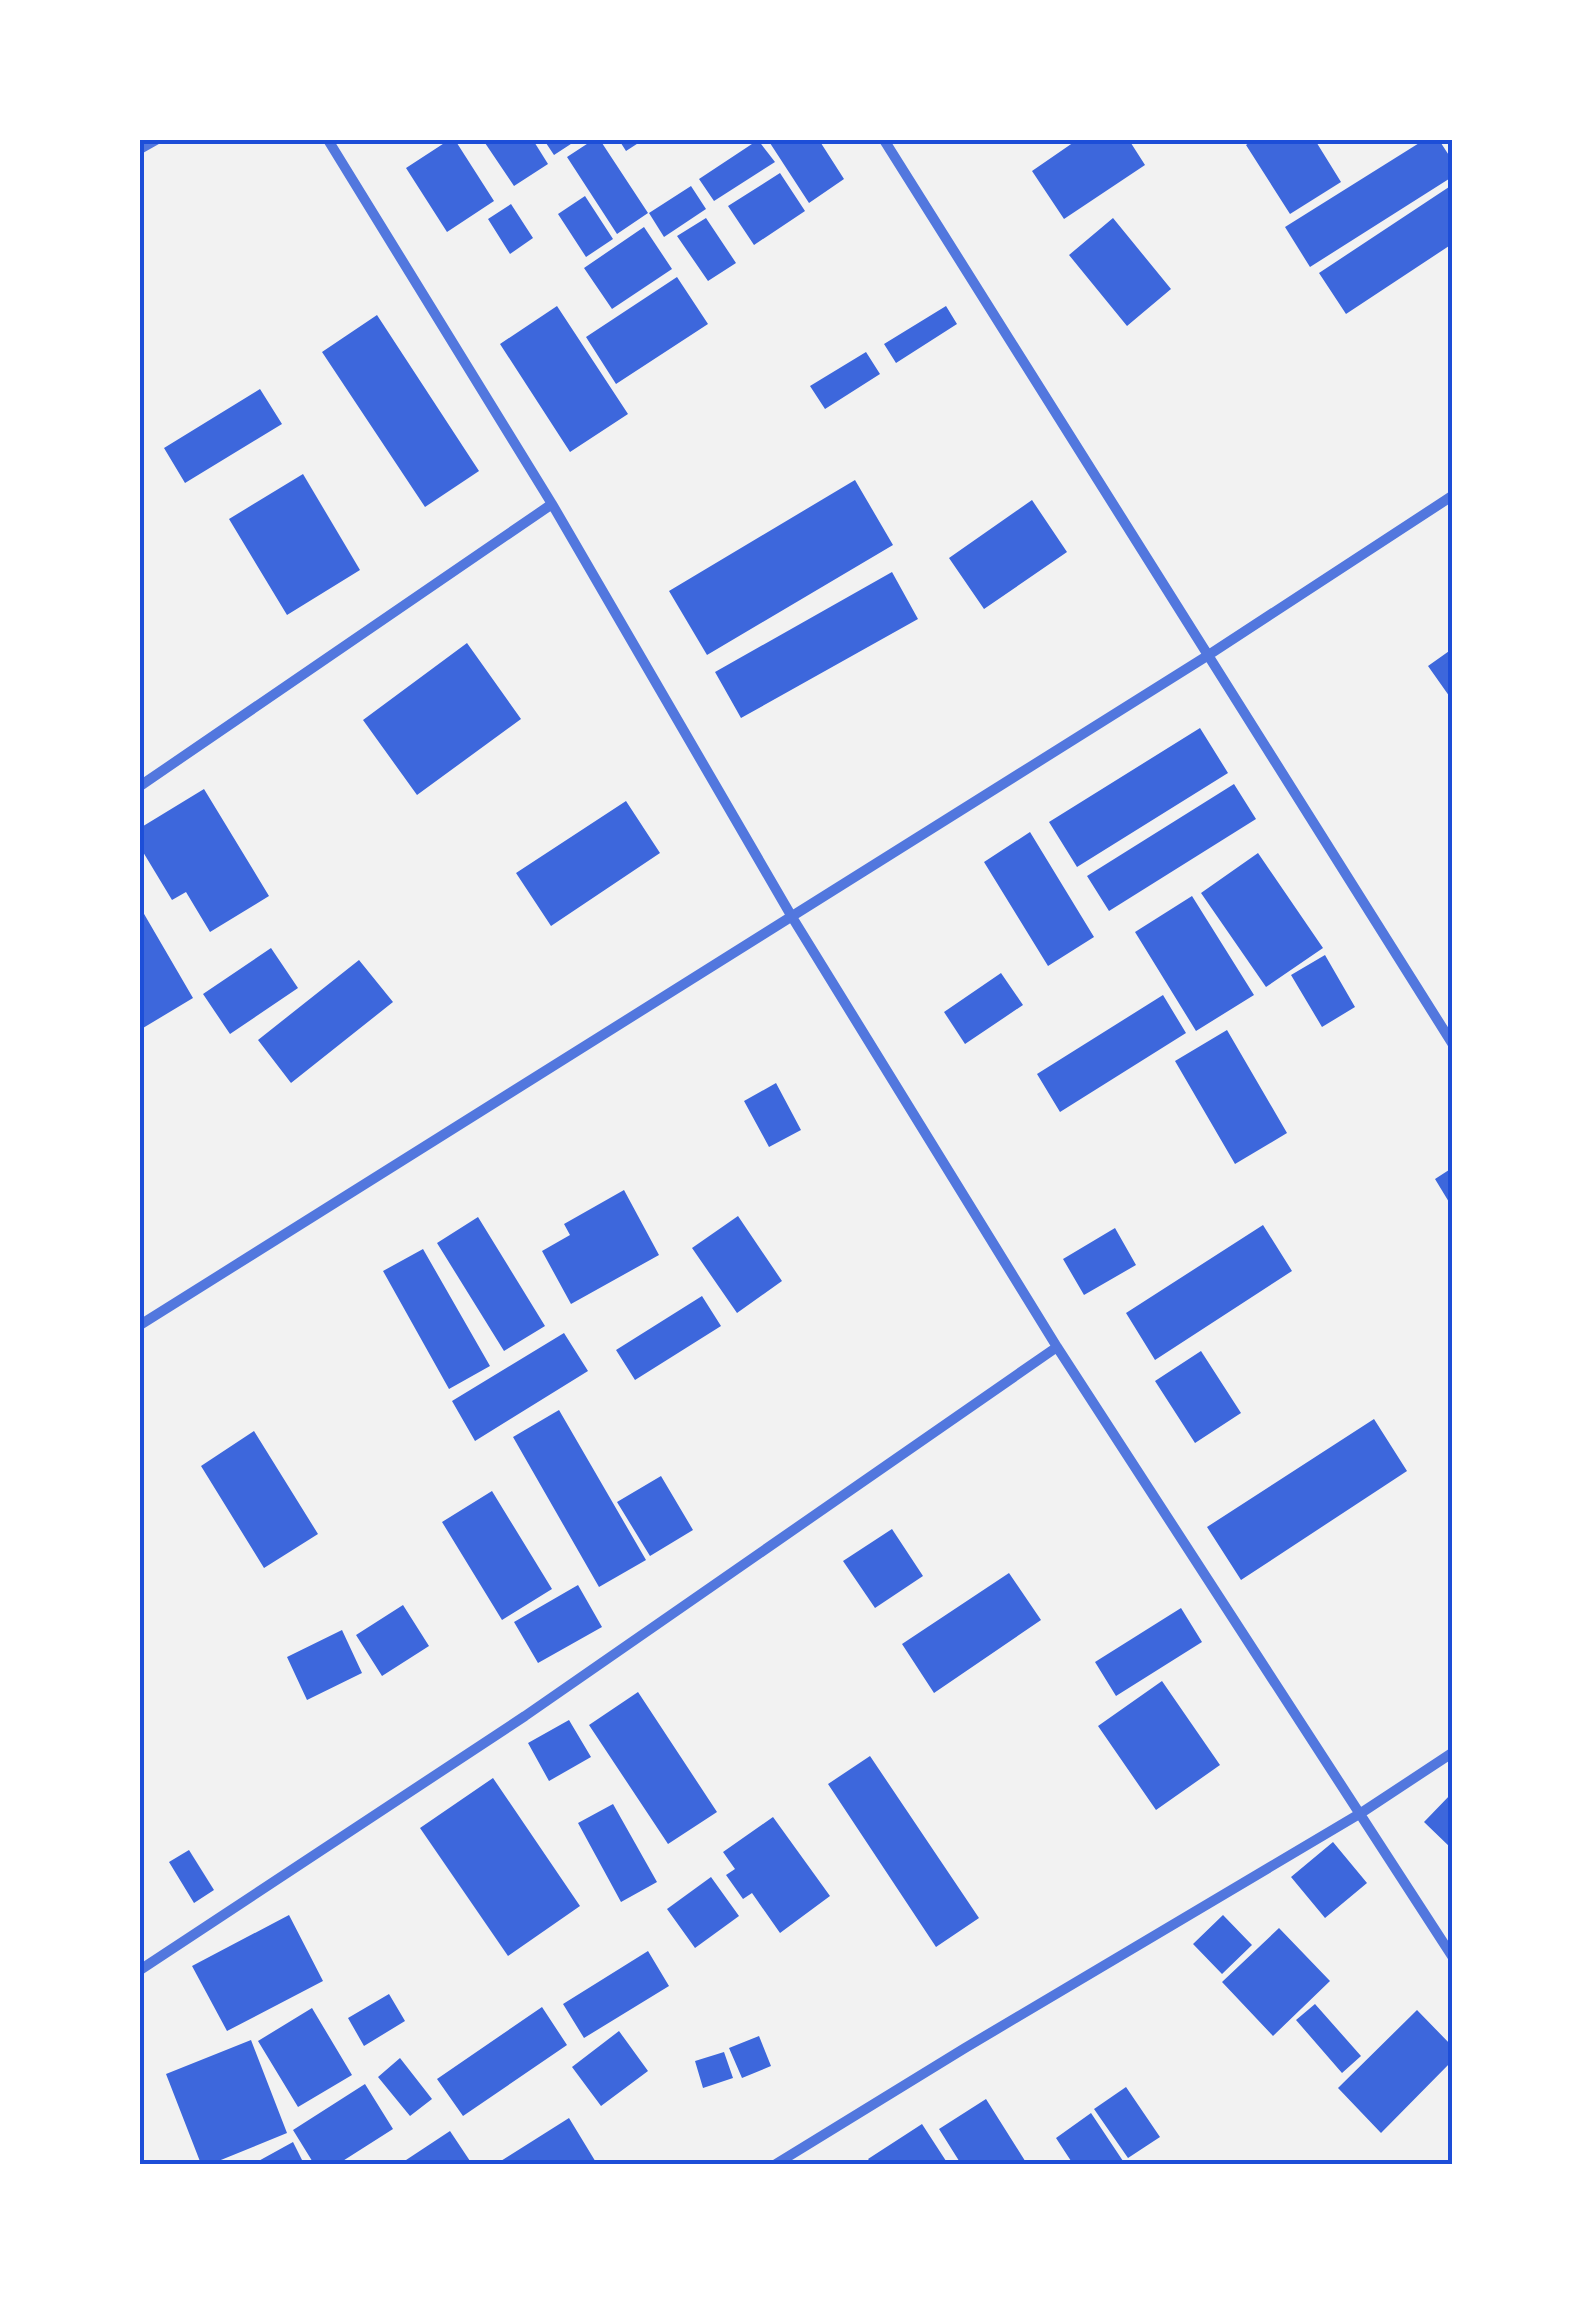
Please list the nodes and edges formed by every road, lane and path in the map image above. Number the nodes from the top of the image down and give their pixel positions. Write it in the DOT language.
graph roads {
  1 [pos="156,140"];
  2 [pos="328,140"];
  3 [pos="884,140"];
  4 [pos="140,149"];
  5 [pos="1452,496"];
  6 [pos="552,504"];
  7 [pos="1207,656"];
  8 [pos="140,786"];
  9 [pos="792,917"];
  10 [pos="1452,1042"];
  11 [pos="140,1325"];
  12 [pos="1058,1347"];
  13 [pos="1452,1753"];
  14 [pos="1361,1812"];
  15 [pos="1452,1956"];
  16 [pos="140,1970"];
  17 [pos="776,2164"];
  1 -- 4 [label="street"];
  2 -- 6 [label="street"];
  3 -- 7 [label="street"];
  5 -- 7 [label="street"];
  6 -- 8 [label="street"];
  6 -- 9 [label="street"];
  7 -- 9 [label="street"];
  7 -- 10 [label="street"];
  9 -- 11 [label="street"];
  9 -- 12 [label="street"];
  12 -- 14 [label="street"];
  12 -- 16 [label="street"];
  13 -- 14 [label="street"];
  14 -- 15 [label="street"];
  14 -- 17 [label="street"];
}
